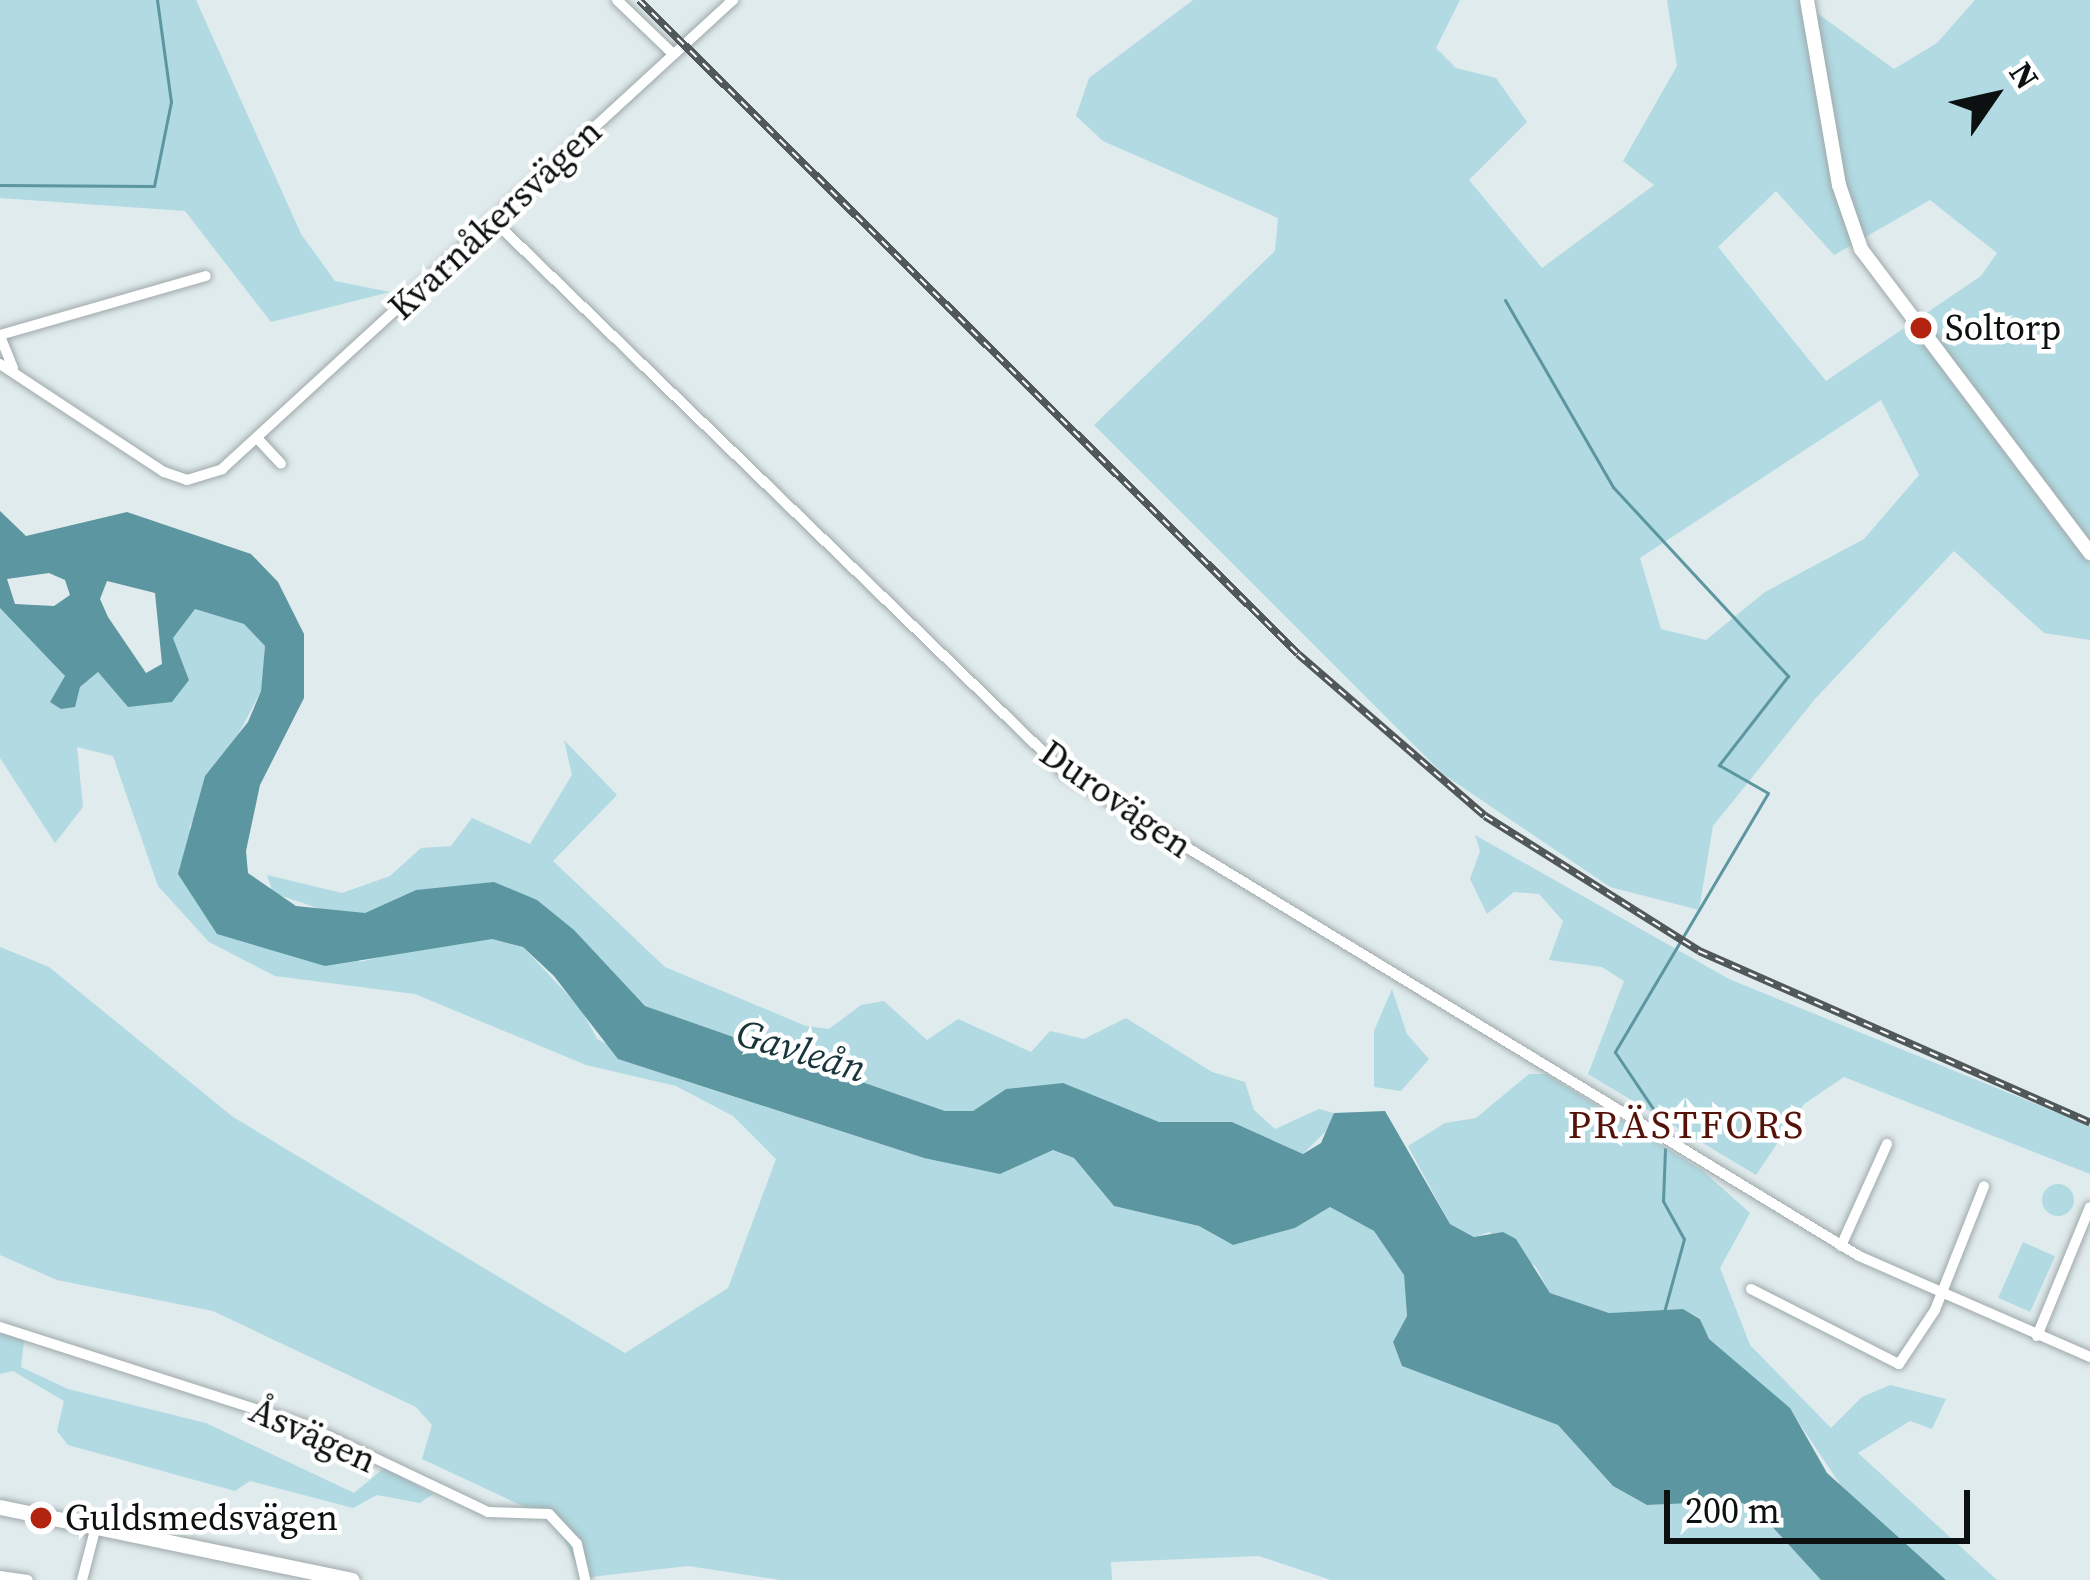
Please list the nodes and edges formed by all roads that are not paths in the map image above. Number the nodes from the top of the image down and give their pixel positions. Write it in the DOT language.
graph roads {
  1 [pos="617,0"];
  2 [pos="733,0"];
  3 [pos="1807,0"];
  4 [pos="672,53"];
  5 [pos="493,220"];
  6 [pos="206,276"];
  7 [pos="0,336"];
  8 [pos="6,366"];
  9 [pos="257,438"];
  10 [pos="281,464"];
  11 [pos="2090,553"];
  12 [pos="1887,1144"];
  13 [pos="1984,1186"];
  14 [pos="2090,1207"];
  15 [pos="1841,1246"];
  16 [pos="1751,1289"];
  17 [pos="1940,1296"];
  18 [pos="0,1327"];
  19 [pos="2037,1336"];
  20 [pos="2090,1357"];
  21 [pos="0,1507"];
  22 [pos="94,1530"];
  23 [pos="0,1576"];
  24 [pos="28,1580"];
  25 [pos="82,1580"];
  26 [pos="352,1580"];
  27 [pos="585,1580"];
  1 -- 4 [label="street"];
  2 -- 4 [label="street, Kvarnåkersvägen"];
  3 -- 11 [label="street"];
  4 -- 5 [label="street, Kvarnåkersvägen"];
  5 -- 9 [label="street, Kvarnåkersvägen"];
  5 -- 15 [label="street, Durovägen"];
  6 -- 7 [label="street, Kvarnåkersvägen"];
  7 -- 8 [label="street, Kvarnåkersvägen"];
  8 -- 9 [label="street, Kvarnåkersvägen"];
  9 -- 10 [label="street"];
  12 -- 15 [label="street"];
  13 -- 17 [label="street"];
  14 -- 19 [label="street"];
  15 -- 17 [label="street, Durovägen"];
  16 -- 17 [label="street"];
  17 -- 19 [label="street, Durovägen"];
  18 -- 27 [label="street, Åsvägen"];
  19 -- 20 [label="street, Durovägen"];
  21 -- 22 [label="main road"];
  22 -- 25 [label="street"];
  22 -- 26 [label="main road"];
  23 -- 24 [label="street"];
}
